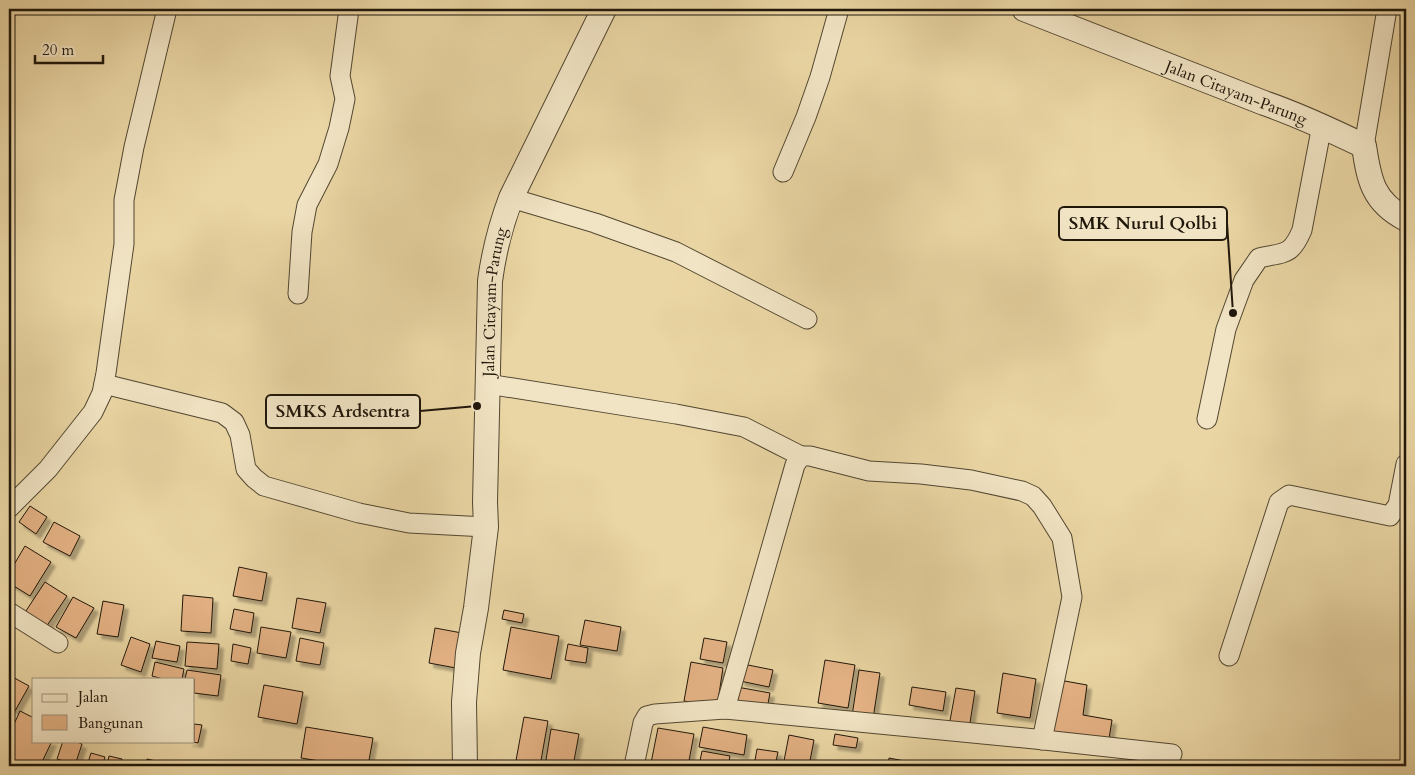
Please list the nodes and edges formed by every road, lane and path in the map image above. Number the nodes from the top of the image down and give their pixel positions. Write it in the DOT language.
graph roads {
  1 [pos="167,9"];
  2 [pos="349,9"];
  3 [pos="604,9"];
  4 [pos="839,9"];
  5 [pos="1024,9"];
  6 [pos="1387,9"];
  7 [pos="1322,125"];
  8 [pos="1364,146"];
  9 [pos="783,172"];
  10 [pos="511,198"];
  11 [pos="1406,219"];
  12 [pos="298,294"];
  13 [pos="807,319"];
  14 [pos="104,384"];
  15 [pos="488,384"];
  16 [pos="1207,419"];
  17 [pos="801,456"];
  18 [pos="1406,464"];
  19 [pos="9,508"];
  20 [pos="486,527"];
  21 [pos="9,612"];
  22 [pos="58,643"];
  23 [pos="1229,656"];
  24 [pos="725,710"];
  25 [pos="1042,740"];
  26 [pos="1172,754"];
  27 [pos="465,766"];
  28 [pos="634,766"];
  1 -- 14 [label="street"];
  2 -- 12 [label="street"];
  3 -- 10 [label="street, Jalan Citayam-Parung"];
  4 -- 9 [label="street"];
  5 -- 7 [label="street, Jalan Citayam-Parung"];
  6 -- 8 [label="street"];
  7 -- 8 [label="street, Jalan Citayam-Parung"];
  7 -- 16 [label="street"];
  8 -- 11 [label="street"];
  10 -- 13 [label="street"];
  10 -- 15 [label="street, Jalan Citayam-Parung"];
  14 -- 19 [label="street"];
  14 -- 20 [label="street"];
  15 -- 17 [label="street"];
  15 -- 20 [label="street, Jalan Citayam-Parung"];
  17 -- 24 [label="street"];
  17 -- 25 [label="street"];
  18 -- 23 [label="street"];
  20 -- 27 [label="street, Jalan Citayam-Parung"];
  21 -- 22 [label="street"];
  24 -- 25 [label="street"];
  24 -- 28 [label="street"];
  25 -- 26 [label="street"];
}
